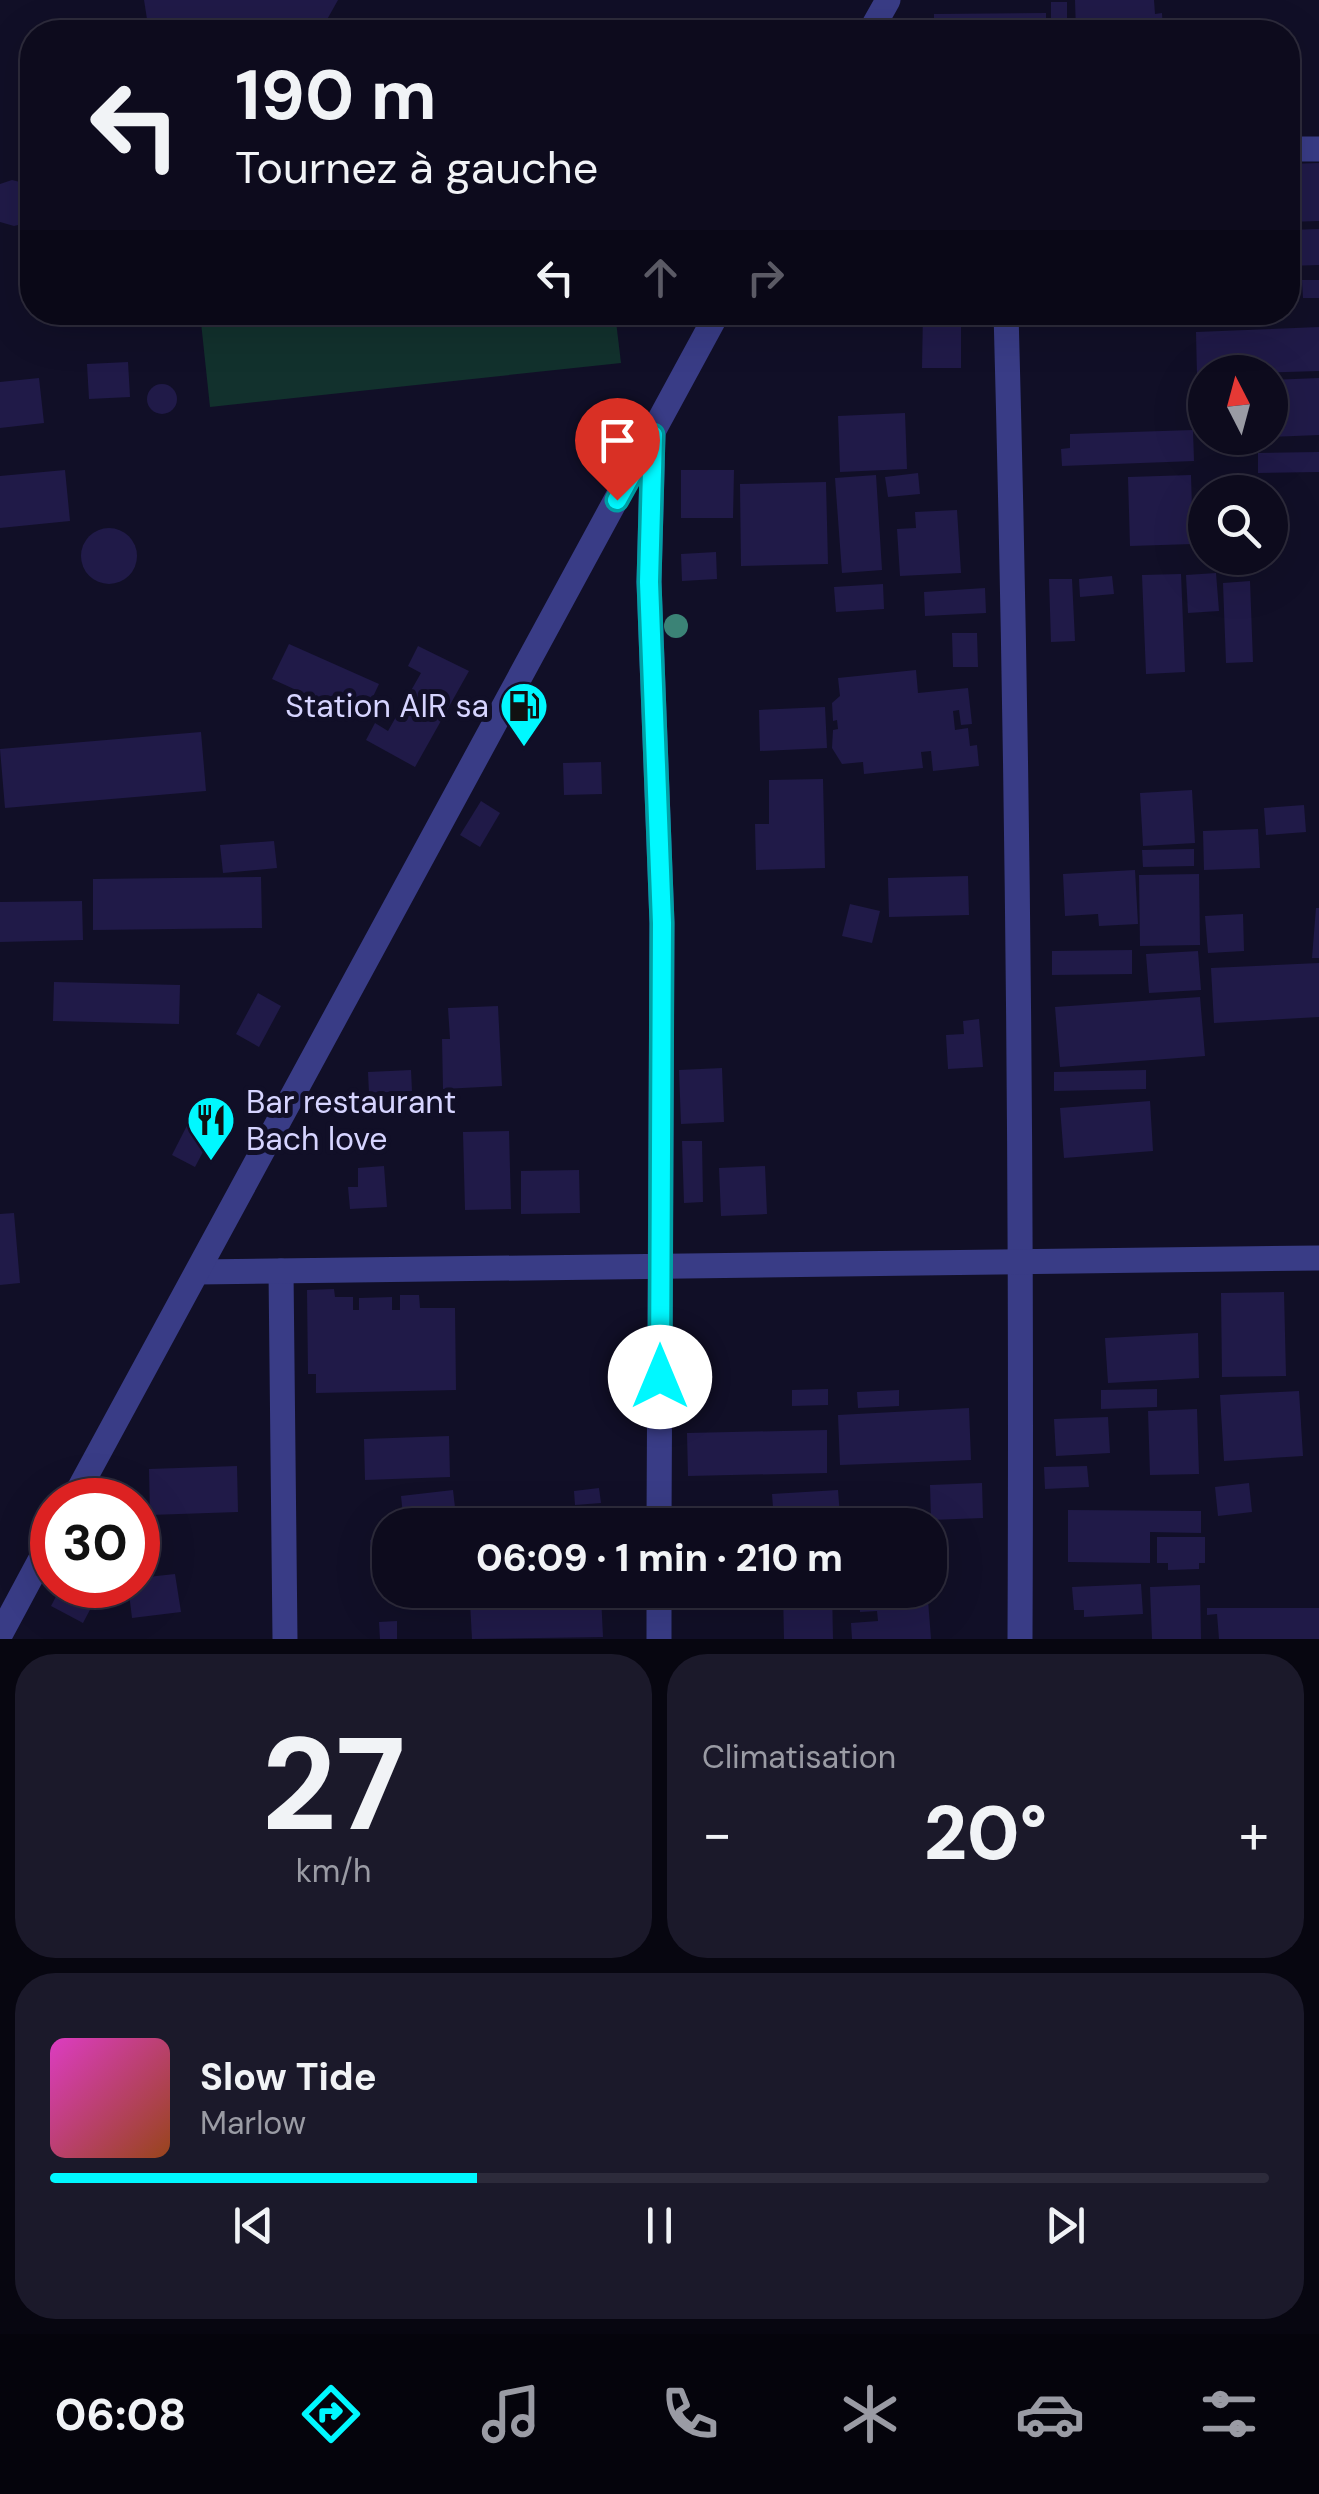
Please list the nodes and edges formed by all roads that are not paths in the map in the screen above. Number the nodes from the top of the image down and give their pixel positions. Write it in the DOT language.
graph roads {
  1 [pos="711,325"];
  2 [pos="1006,325"];
  3 [pos="653,435"];
  4 [pos="1319,1258"];
  5 [pos="1022,1262"];
  6 [pos="660,1267"];
  7 [pos="281,1271"];
  8 [pos="198,1272"];
  9 [pos="85,1478"];
  10 [pos="659,1508"];
  11 [pos="30,1579"];
  12 [pos="659,1608"];
  13 [pos="0,1635"];
  14 [pos="285,1639"];
  15 [pos="659,1639"];
  16 [pos="1020,1639"];
  1 -- 3 [label="street"];
  2 -- 5 [label="street"];
  3 -- 6 [label="street"];
  3 -- 8 [label="street"];
  4 -- 5 [label="street"];
  5 -- 6 [label="street"];
  5 -- 16 [label="street"];
  6 -- 7 [label="street"];
  6 -- 10 [label="street"];
  7 -- 8 [label="street"];
  7 -- 14 [label="street"];
  8 -- 9 [label="street"];
  11 -- 13 [label="street"];
  12 -- 15 [label="street"];
}
